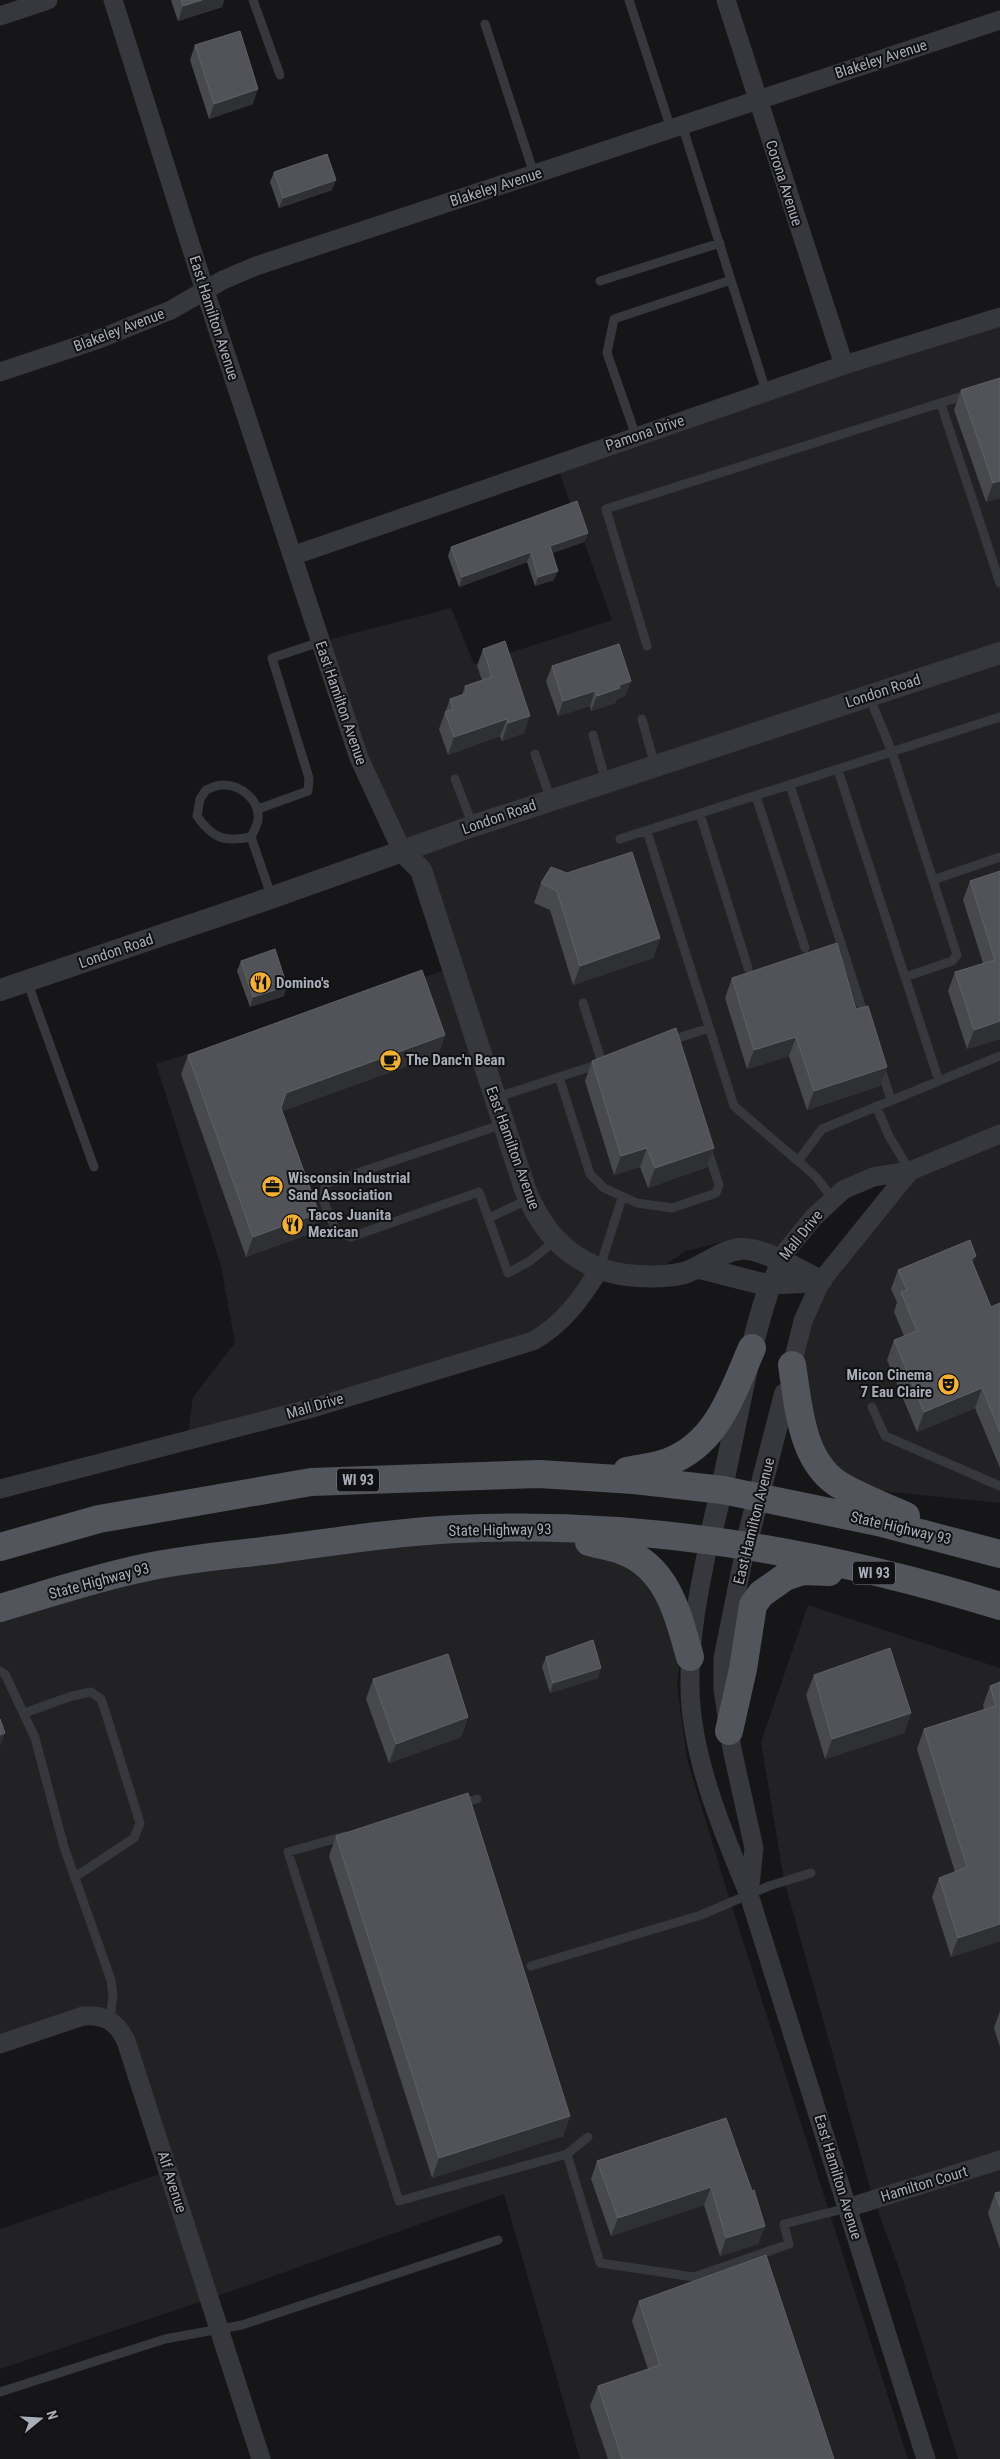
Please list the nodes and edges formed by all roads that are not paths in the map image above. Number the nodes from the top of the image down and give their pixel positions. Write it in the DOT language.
graph roads {
  1 [pos="48,0"];
  2 [pos="113,0"];
  3 [pos="253,0"];
  4 [pos="629,0"];
  5 [pos="726,0"];
  6 [pos="0,16"];
  7 [pos="1000,20"];
  8 [pos="485,24"];
  9 [pos="280,74"];
  10 [pos="757,100"];
  11 [pos="676,127"];
  12 [pos="534,174"];
  13 [pos="720,243"];
  14 [pos="731,280"];
  15 [pos="600,281"];
  16 [pos="205,291"];
  17 [pos="1000,317"];
  18 [pos="844,365"];
  19 [pos="0,372"];
  20 [pos="766,392"];
  21 [pos="975,392"];
  22 [pos="941,404"];
  23 [pos="636,436"];
  24 [pos="292,556"];
  25 [pos="1000,583"];
  26 [pos="320,642"];
  27 [pos="647,646"];
  28 [pos="1000,653"];
  29 [pos="869,695"];
  30 [pos="1000,717"];
  31 [pos="642,719"];
  32 [pos="593,735"];
  33 [pos="892,752"];
  34 [pos="535,754"];
  35 [pos="655,766"];
  36 [pos="838,770"];
  37 [pos="456,779"];
  38 [pos="606,782"];
  39 [pos="790,785"];
  40 [pos="756,796"];
  41 [pos="551,800"];
  42 [pos="258,809"];
  43 [pos="700,814"];
  44 [pos="473,826"];
  45 [pos="646,831"];
  46 [pos="250,837"];
  47 [pos="620,839"];
  48 [pos="402,851"];
  49 [pos="1000,857"];
  50 [pos="933,880"];
  51 [pos="272,898"];
  52 [pos="805,948"];
  53 [pos="748,968"];
  54 [pos="905,977"];
  55 [pos="26,981"];
  56 [pos="0,990"];
  57 [pos="583,1003"];
  58 [pos="867,1026"];
  59 [pos="709,1028"];
  60 [pos="655,1046"];
  61 [pos="876,1054"];
  62 [pos="1000,1056"];
  63 [pos="559,1077"];
  64 [pos="939,1080"];
  65 [pos="495,1098"];
  66 [pos="891,1100"];
  67 [pos="876,1106"];
  68 [pos="503,1124"];
  69 [pos="1000,1134"];
  70 [pos="704,1140"];
  71 [pos="798,1161"];
  72 [pos="94,1167"];
  73 [pos="910,1171"];
  74 [pos="622,1198"];
  75 [pos="529,1199"];
  76 [pos="833,1199"];
  77 [pos="488,1218"];
  78 [pos="555,1241"];
  79 [pos="780,1261"];
  80 [pos="700,1268"];
  81 [pos="599,1270"];
  82 [pos="820,1282"];
  83 [pos="770,1285"];
  84 [pos="752,1348"];
  85 [pos="792,1366"];
  86 [pos="785,1394"];
  87 [pos="872,1407"];
  88 [pos="595,1478"];
  89 [pos="1000,1486"];
  90 [pos="0,1489"];
  91 [pos="723,1490"];
  92 [pos="760,1497"];
  93 [pos="539,1528"];
  94 [pos="708,1541"];
  95 [pos="964,1543"];
  96 [pos="746,1545"];
  97 [pos="0,1547"];
  98 [pos="1000,1554"];
  99 [pos="881,1574"];
  100 [pos="1000,1606"];
  101 [pos="0,1608"];
  102 [pos="690,1657"];
  103 [pos="0,1671"];
  104 [pos="24,1713"];
  105 [pos="729,1731"];
  106 [pos="477,1799"];
  107 [pos="449,1807"];
  108 [pos="354,1834"];
  109 [pos="811,1873"];
  110 [pos="75,1877"];
  111 [pos="749,1895"];
  112 [pos="531,1966"];
  113 [pos="110,2020"];
  114 [pos="0,2044"];
  115 [pos="588,2136"];
  116 [pos="567,2154"];
  117 [pos="1000,2160"];
  118 [pos="847,2208"];
  119 [pos="498,2240"];
  120 [pos="219,2331"];
  121 [pos="0,2392"];
  122 [pos="261,2459"];
  123 [pos="926,2459"];
  1 -- 6 [label="street"];
  2 -- 16 [label="street, East Hamilton Avenue"];
  3 -- 9 [label="lane"];
  4 -- 11 [label="lane"];
  5 -- 10 [label="street, Corona Avenue"];
  7 -- 10 [label="street, Blakeley Avenue"];
  8 -- 12 [label="lane"];
  10 -- 11 [label="street, Blakeley Avenue"];
  10 -- 18 [label="street, Corona Avenue"];
  11 -- 12 [label="street, Blakeley Avenue"];
  11 -- 13 [label="lane"];
  12 -- 16 [label="street, Blakeley Avenue"];
  13 -- 14 [label="lane"];
  13 -- 15 [label="lane"];
  14 -- 20 [label="lane"];
  14 -- 23 [label="lane"];
  16 -- 19 [label="street, Blakeley Avenue"];
  16 -- 24 [label="street, East Hamilton Avenue"];
  17 -- 18 [label="street, Pamona Drive"];
  18 -- 20 [label="street, Pamona Drive"];
  20 -- 23 [label="street, Pamona Drive"];
  21 -- 22 [label="lane"];
  22 -- 25 [label="lane"];
  22 -- 27 [label="lane"];
  23 -- 24 [label="street, Pamona Drive"];
  24 -- 26 [label="street, East Hamilton Avenue"];
  26 -- 42 [label="lane"];
  26 -- 48 [label="street, East Hamilton Avenue"];
  28 -- 29 [label="street, London Road"];
  29 -- 33 [label="lane"];
  29 -- 35 [label="street, London Road"];
  30 -- 33 [label="lane"];
  31 -- 35 [label="lane"];
  32 -- 38 [label="lane"];
  33 -- 36 [label="lane"];
  33 -- 50 [label="lane"];
  34 -- 41 [label="lane"];
  35 -- 38 [label="street, London Road"];
  36 -- 39 [label="lane"];
  36 -- 54 [label="lane"];
  37 -- 44 [label="lane"];
  38 -- 41 [label="street, London Road"];
  39 -- 40 [label="lane"];
  39 -- 58 [label="lane"];
  40 -- 43 [label="lane"];
  40 -- 52 [label="lane"];
  41 -- 44 [label="street, London Road"];
  42 -- 46 [label="lane"];
  42 -- 46 [label="lane"];
  43 -- 45 [label="lane"];
  43 -- 53 [label="lane"];
  44 -- 48 [label="street, London Road"];
  45 -- 47 [label="lane"];
  45 -- 59 [label="lane"];
  46 -- 51 [label="lane"];
  48 -- 51 [label="street, London Road"];
  48 -- 65 [label="street, East Hamilton Avenue"];
  49 -- 50 [label="lane"];
  50 -- 54 [label="lane"];
  51 -- 55 [label="street, London Road"];
  54 -- 64 [label="lane"];
  55 -- 56 [label="street, London Road"];
  55 -- 72 [label="lane"];
  57 -- 63 [label="lane"];
  59 -- 60 [label="lane"];
  59 -- 71 [label="lane"];
  61 -- 66 [label="lane"];
  62 -- 64 [label="lane"];
  63 -- 65 [label="lane"];
  63 -- 74 [label="lane"];
  64 -- 66 [label="lane"];
  65 -- 68 [label="street, East Hamilton Avenue"];
  66 -- 67 [label="lane"];
  67 -- 71 [label="lane"];
  67 -- 73 [label="lane"];
  68 -- 75 [label="street, East Hamilton Avenue"];
  68 -- 77 [label="lane"];
  69 -- 73 [label="street, Mall Drive"];
  70 -- 74 [label="lane"];
  71 -- 76 [label="lane"];
  73 -- 76 [label="street, Mall Drive"];
  73 -- 82 [label="street, Mall Drive"];
  74 -- 81 [label="lane"];
  75 -- 77 [label="lane"];
  75 -- 78 [label="street, East Hamilton Avenue"];
  76 -- 79 [label="street, Mall Drive"];
  77 -- 78 [label="lane"];
  78 -- 81 [label="street, East Hamilton Avenue"];
  79 -- 80 [label="street, East Hamilton Avenue"];
  79 -- 82 [label="street, East Hamilton Avenue"];
  79 -- 83 [label="street, Mall Drive"];
  80 -- 81 [label="street, East Hamilton Avenue"];
  80 -- 83 [label="street, East Hamilton Avenue"];
  81 -- 90 [label="street, Mall Drive"];
  82 -- 83 [label="street, Mall Drive"];
  82 -- 85 [label="street, East Hamilton Avenue"];
  83 -- 84 [label="street, East Hamilton Avenue"];
  84 -- 88 [label="main road"];
  84 -- 91 [label="street, East Hamilton Avenue"];
  85 -- 86 [label="street, East Hamilton Avenue"];
  85 -- 95 [label="main road"];
  86 -- 92 [label="street, East Hamilton Avenue"];
  87 -- 89 [label="lane"];
  88 -- 91 [label="main road, State Highway 93 / WI 93"];
  88 -- 97 [label="main road, State Highway 93 / WI 93"];
  91 -- 92 [label="main road, State Highway 93 / WI 93"];
  91 -- 94 [label="street, East Hamilton Avenue"];
  92 -- 95 [label="main road, State Highway 93 / WI 93"];
  92 -- 96 [label="street, East Hamilton Avenue"];
  93 -- 94 [label="main road, State Highway 93 / WI 93"];
  93 -- 101 [label="main road, State Highway 93 / WI 93"];
  93 -- 102 [label="main road"];
  94 -- 96 [label="main road, State Highway 93 / WI 93"];
  94 -- 102 [label="street, East Hamilton Avenue"];
  95 -- 98 [label="main road, State Highway 93 / WI 93"];
  96 -- 99 [label="main road, State Highway 93 / WI 93"];
  96 -- 105 [label="street, East Hamilton Avenue"];
  99 -- 100 [label="main road, State Highway 93 / WI 93"];
  99 -- 105 [label="main road"];
  102 -- 111 [label="street, East Hamilton Avenue"];
  103 -- 104 [label="lane"];
  104 -- 110 [label="lane"];
  104 -- 110 [label="lane"];
  105 -- 111 [label="street, East Hamilton Avenue"];
  106 -- 107 [label="lane"];
  108 -- 116 [label="lane"];
  109 -- 111 [label="lane"];
  110 -- 113 [label="lane"];
  111 -- 112 [label="lane"];
  111 -- 118 [label="street, East Hamilton Avenue"];
  113 -- 114 [label="street"];
  113 -- 120 [label="street, Alf Avenue"];
  115 -- 116 [label="lane"];
  116 -- 118 [label="lane"];
  117 -- 118 [label="street, Hamilton Court"];
  118 -- 123 [label="street, East Hamilton Avenue"];
  119 -- 120 [label="lane"];
  120 -- 121 [label="lane"];
  120 -- 122 [label="street, Alf Avenue"];
}
